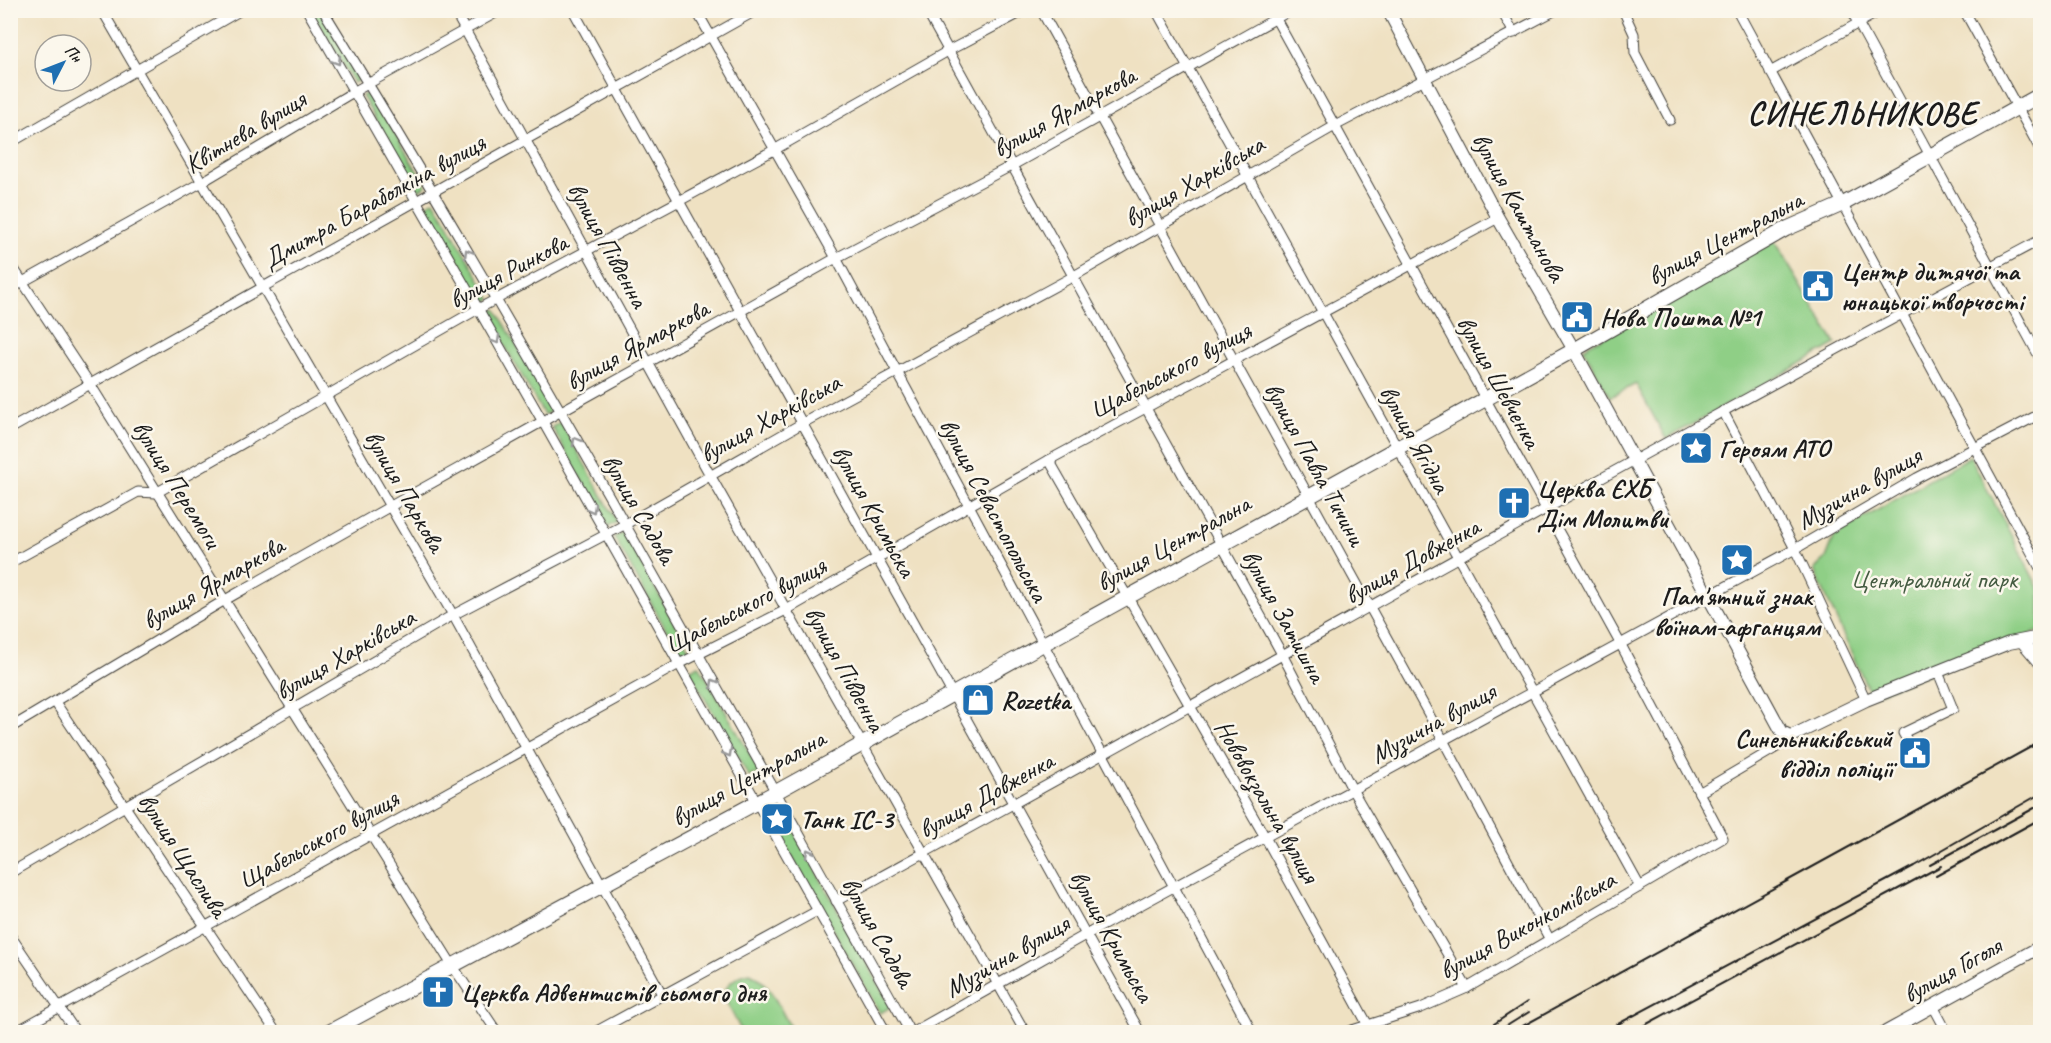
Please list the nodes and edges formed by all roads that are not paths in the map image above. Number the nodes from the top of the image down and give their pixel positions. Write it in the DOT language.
graph roads {
  1 [pos="102,10"];
  2 [pos="241,10"];
  3 [pos="307,10"];
  4 [pos="323,10"];
  5 [pos="454,10"];
  6 [pos="501,10"];
  7 [pos="573,10"];
  8 [pos="696,10"];
  9 [pos="757,10"];
  10 [pos="926,10"];
  11 [pos="1026,10"];
  12 [pos="1041,10"];
  13 [pos="1156,10"];
  14 [pos="1291,10"];
  15 [pos="1501,10"];
  16 [pos="1556,10"];
  17 [pos="1623,10"];
  18 [pos="1737,10"];
  19 [pos="1851,10"];
  20 [pos="1882,10"];
  21 [pos="1964,10"];
  22 [pos="1389,11"];
  23 [pos="1273,15"];
  24 [pos="1858,24"];
  25 [pos="466,30"];
  26 [pos="1514,33"];
  27 [pos="710,37"];
  28 [pos="948,51"];
  29 [pos="1186,67"];
  30 [pos="137,71"];
  31 [pos="1770,72"];
  32 [pos="1423,81"];
  33 [pos="368,83"];
  34 [pos="617,90"];
  35 [pos="355,91"];
  36 [pos="2040,95"];
  37 [pos="2018,107"];
  38 [pos="1100,117"];
  39 [pos="1670,120"];
  40 [pos="1333,127"];
  41 [pos="527,141"];
  42 [pos="10,143"];
  43 [pos="2040,149"];
  44 [pos="774,150"];
  45 [pos="1930,157"];
  46 [pos="1013,165"];
  47 [pos="1246,175"];
  48 [pos="202,182"];
  49 [pos="433,192"];
  50 [pos="417,200"];
  51 [pos="678,201"];
  52 [pos="1843,204"];
  53 [pos="1498,218"];
  54 [pos="1159,225"];
  55 [pos="2040,240"];
  56 [pos="588,252"];
  57 [pos="836,258"];
  58 [pos="10,263"];
  59 [pos="1411,265"];
  60 [pos="1989,267"];
  61 [pos="1074,276"];
  62 [pos="22,282"];
  63 [pos="262,287"];
  64 [pos="10,289"];
  65 [pos="495,300"];
  66 [pos="478,309"];
  67 [pos="739,312"];
  68 [pos="1320,313"];
  69 [pos="1903,315"];
  70 [pos="1574,350"];
  71 [pos="2040,358"];
  72 [pos="1234,360"];
  73 [pos="649,363"];
  74 [pos="897,374"];
  75 [pos="90,384"];
  76 [pos="326,396"];
  77 [pos="1483,400"];
  78 [pos="1146,408"];
  79 [pos="1723,411"];
  80 [pos="560,413"];
  81 [pos="2040,414"];
  82 [pos="543,422"];
  83 [pos="801,424"];
  84 [pos="10,429"];
  85 [pos="1396,447"];
  86 [pos="1974,448"];
  87 [pos="1049,460"];
  88 [pos="1635,461"];
  89 [pos="710,475"];
  90 [pos="156,493"];
  91 [pos="1308,495"];
  92 [pos="968,506"];
  93 [pos="389,507"];
  94 [pos="1546,511"];
  95 [pos="624,525"];
  96 [pos="607,534"];
  97 [pos="1221,544"];
  98 [pos="1795,549"];
  99 [pos="876,558"];
  100 [pos="1458,560"];
  101 [pos="10,563"];
  102 [pos="2040,568"];
  103 [pos="1709,595"];
  104 [pos="1127,597"];
  105 [pos="225,600"];
  106 [pos="1371,608"];
  107 [pos="788,609"];
  108 [pos="453,615"];
  109 [pos="2040,637"];
  110 [pos="2022,641"];
  111 [pos="1042,643"];
  112 [pos="1620,643"];
  113 [pos="697,654"];
  114 [pos="1283,656"];
  115 [pos="2040,662"];
  116 [pos="679,664"];
  117 [pos="1938,672"];
  118 [pos="952,693"];
  119 [pos="1532,693"];
  120 [pos="1866,700"];
  121 [pos="55,702"];
  122 [pos="1189,707"];
  123 [pos="294,708"];
  124 [pos="10,728"];
  125 [pos="1793,735"];
  126 [pos="1443,740"];
  127 [pos="1907,740"];
  128 [pos="861,743"];
  129 [pos="528,747"];
  130 [pos="1103,754"];
  131 [pos="1353,791"];
  132 [pos="776,792"];
  133 [pos="1699,793"];
  134 [pos="756,801"];
  135 [pos="1014,802"];
  136 [pos="125,804"];
  137 [pos="371,834"];
  138 [pos="1265,837"];
  139 [pos="1723,838"];
  140 [pos="925,852"];
  141 [pos="10,873"];
  142 [pos="602,887"];
  143 [pos="1174,887"];
  144 [pos="1640,887"];
  145 [pos="836,901"];
  146 [pos="817,911"];
  147 [pos="204,926"];
  148 [pos="1088,934"];
  149 [pos="10,935"];
  150 [pos="1550,940"];
  151 [pos="2040,947"];
  152 [pos="452,964"];
  153 [pos="999,986"];
  154 [pos="1467,988"];
  155 [pos="663,996"];
  156 [pos="1933,1006"];
  157 [pos="59,1007"];
  158 [pos="1369,1027"];
  159 [pos="15,1032"];
  160 [pos="76,1032"];
  161 [pos="276,1032"];
  162 [pos="329,1032"];
  163 [pos="497,1032"];
  164 [pos="595,1032"];
  165 [pos="885,1032"];
  166 [pos="911,1032"];
  167 [pos="1024,1032"];
  168 [pos="1140,1032"];
  169 [pos="1252,1032"];
  170 [pos="1346,1032"];
  171 [pos="1886,1032"];
  172 [pos="1947,1032"];
  1 -- 30 [label="street, вулиця Паркова"];
  2 -- 30 [label="street"];
  3 -- 35 [label="street, вулиця Садова, one-way"];
  4 -- 33 [label="street, вулиця Садова"];
  5 -- 25 [label="street, вулиця Південна"];
  6 -- 25 [label="street, Квітнева вулиця"];
  7 -- 34 [label="street, вулиця Кримьска"];
  8 -- 27 [label="street, вулиця Севастопольська"];
  9 -- 27 [label="street, Дмитра Бараболкіна вулиця"];
  10 -- 28 [label="street, вулиця Затишна"];
  11 -- 28 [label="street, вулиця Ринкова"];
  12 -- 38 [label="street, вулиця Павла Тичини"];
  13 -- 29 [label="street, вулиця Ягідна"];
  14 -- 23 [label="street, вулиця Ярмаркова"];
  15 -- 26 [label="street"];
  16 -- 26 [label="street, вулиця Харківська"];
  17 -- 39 [label="street"];
  18 -- 31 [label="street"];
  19 -- 24 [label="street"];
  20 -- 24 [label="street"];
  21 -- 37 [label="street"];
  22 -- 32 [label="street, вулиця Каштанова"];
  23 -- 29 [label="street, вулиця Ярмаркова"];
  23 -- 40 [label="street, вулиця Шевченка"];
  24 -- 31 [label="street"];
  24 -- 45 [label="street"];
  25 -- 33 [label="street, Квітнева вулиця"];
  25 -- 41 [label="street, вулиця Південна"];
  26 -- 32 [label="street, вулиця Харківська"];
  27 -- 34 [label="street, Дмитра Бараболкіна вулиця"];
  27 -- 44 [label="street, вулиця Севастопольська"];
  28 -- 44 [label="street, вулиця Ринкова"];
  28 -- 46 [label="street, вулиця Затишна"];
  29 -- 38 [label="street, вулиця Ярмаркова"];
  29 -- 47 [label="street, вулиця Ягідна"];
  30 -- 42 [label="street"];
  30 -- 48 [label="street, вулиця Паркова"];
  31 -- 52 [label="street"];
  32 -- 40 [label="street, вулиця Харківська"];
  32 -- 53 [label="street, вулиця Каштанова"];
  33 -- 35 [label="street, Квітнева вулиця"];
  33 -- 49 [label="street, вулиця Садова"];
  34 -- 41 [label="street, Дмитра Бараболкіна вулиця"];
  34 -- 51 [label="street, вулиця Кримьска"];
  35 -- 48 [label="street, Квітнева вулиця"];
  35 -- 50 [label="street, вулиця Садова"];
  36 -- 37 [label="main road, вулиця Центральна"];
  37 -- 43 [label="street"];
  37 -- 45 [label="main road, вулиця Центральна"];
  38 -- 46 [label="street, вулиця Ярмаркова"];
  38 -- 54 [label="street, вулиця Павла Тичини"];
  40 -- 47 [label="street, вулиця Харківська"];
  40 -- 59 [label="street, вулиця Шевченка"];
  41 -- 49 [label="street, Дмитра Бараболкіна вулиця"];
  41 -- 56 [label="street, вулиця Південна"];
  44 -- 51 [label="street, вулиця Ринкова"];
  44 -- 57 [label="street, вулиця Севастопольська"];
  45 -- 52 [label="main road, вулиця Центральна"];
  45 -- 60 [label="street"];
  46 -- 57 [label="street, вулиця Ярмаркова"];
  46 -- 61 [label="street, вулиця Затишна"];
  47 -- 54 [label="street, вулиця Харківська"];
  47 -- 68 [label="street, вулиця Ягідна"];
  48 -- 62 [label="street, Квітнева вулиця"];
  48 -- 63 [label="street, вулиця Паркова"];
  49 -- 50 [label="street, Дмитра Бараболкіна вулиця"];
  65 -- 49 [label="street, вулиця Садова, one-way"];
  50 -- 63 [label="street, Дмитра Бараболкіна вулиця"];
  50 -- 66 [label="street, вулиця Садова"];
  51 -- 56 [label="street, вулиця Ринкова"];
  51 -- 67 [label="street, вулиця Кримьска"];
  52 -- 69 [label="street"];
  52 -- 70 [label="main road, вулиця Центральна"];
  53 -- 59 [label="street, Щабельського вулиця"];
  53 -- 70 [label="street, вулиця Каштанова"];
  54 -- 61 [label="street, вулиця Харківська"];
  54 -- 72 [label="street, вулиця Павла Тичини"];
  55 -- 60 [label="street, вулиця Довженка"];
  56 -- 65 [label="street, вулиця Ринкова"];
  56 -- 73 [label="street, вулиця Південна"];
  57 -- 67 [label="street, вулиця Ярмаркова"];
  57 -- 74 [label="street, вулиця Севастопольська"];
  58 -- 62 [label="street, вулиця Перемоги"];
  59 -- 68 [label="street, Щабельського вулиця"];
  59 -- 77 [label="street, вулиця Шевченка"];
  60 -- 69 [label="street, вулиця Довженка"];
  60 -- 71 [label="street"];
  61 -- 74 [label="street, вулиця Харківська"];
  61 -- 78 [label="street, вулиця Затишна"];
  62 -- 64 [label="street, Квітнева вулиця"];
  62 -- 75 [label="street, вулиця Перемоги"];
  63 -- 75 [label="street, Дмитра Бараболкіна вулиця"];
  63 -- 76 [label="street, вулиця Паркова"];
  65 -- 66 [label="street, вулиця Ринкова"];
  65 -- 80 [label="street, вулиця Садова"];
  66 -- 76 [label="street, вулиця Ринкова"];
  66 -- 82 [label="street, вулиця Садова, one-way"];
  67 -- 73 [label="street, вулиця Ярмаркова"];
  67 -- 83 [label="street, вулиця Кримьска"];
  68 -- 72 [label="street, Щабельського вулиця"];
  68 -- 85 [label="street, вулиця Ягідна"];
  69 -- 79 [label="street, вулиця Довженка"];
  69 -- 86 [label="street"];
  70 -- 77 [label="main road, вулиця Центральна"];
  70 -- 88 [label="street, вулиця Каштанова"];
  72 -- 78 [label="street, Щабельського вулиця"];
  72 -- 91 [label="street, вулиця Павла Тичини"];
  73 -- 80 [label="street, вулиця Ярмаркова"];
  73 -- 89 [label="street, вулиця Південна"];
  74 -- 83 [label="street, вулиця Харківська"];
  74 -- 92 [label="street, вулиця Севастопольська"];
  75 -- 84 [label="street, Дмитра Бараболкіна вулиця"];
  75 -- 90 [label="street, вулиця Перемоги"];
  76 -- 90 [label="street, вулиця Ринкова"];
  76 -- 93 [label="street, вулиця Паркова"];
  77 -- 85 [label="main road, вулиця Центральна"];
  77 -- 94 [label="street, вулиця Шевченка"];
  78 -- 87 [label="street, Щабельського вулиця"];
  78 -- 97 [label="street, вулиця Затишна"];
  79 -- 88 [label="street, вулиця Довженка"];
  79 -- 98 [label="street"];
  80 -- 82 [label="street, вулиця Ярмаркова"];
  95 -- 80 [label="street, вулиця Садова, one-way"];
  81 -- 86 [label="street, Музична вулиця"];
  82 -- 93 [label="street, вулиця Ярмаркова"];
  82 -- 96 [label="street, вулиця Садова, one-way"];
  83 -- 89 [label="street, вулиця Харківська"];
  83 -- 99 [label="street, вулиця Кримьска"];
  85 -- 91 [label="main road, вулиця Центральна"];
  85 -- 100 [label="street, вулиця Ягідна"];
  86 -- 98 [label="street, Музична вулиця"];
  86 -- 102 [label="street"];
  87 -- 92 [label="street, Щабельського вулиця"];
  87 -- 104 [label="street, Нововокзальна вулиця"];
  88 -- 94 [label="street, вулиця Довженка"];
  88 -- 103 [label="street, вулиця Каштанова"];
  89 -- 95 [label="street, вулиця Харківська"];
  89 -- 107 [label="street, вулиця Південна"];
  90 -- 101 [label="street, вулиця Ринкова"];
  90 -- 105 [label="street, вулиця Перемоги"];
  91 -- 97 [label="main road, вулиця Центральна"];
  91 -- 106 [label="street, вулиця Павла Тичини"];
  92 -- 99 [label="street, Щабельського вулиця"];
  92 -- 111 [label="street, вулиця Севастопольська"];
  93 -- 105 [label="street, вулиця Ярмаркова"];
  93 -- 108 [label="street, вулиця Паркова"];
  94 -- 100 [label="street, вулиця Довженка"];
  94 -- 112 [label="street, вулиця Шевченка"];
  95 -- 96 [label="street, вулиця Харківська"];
  95 -- 113 [label="street, вулиця Садова"];
  96 -- 108 [label="street, вулиця Харківська"];
  96 -- 116 [label="street, вулиця Садова"];
  97 -- 104 [label="main road, вулиця Центральна"];
  97 -- 114 [label="street, вулиця Затишна"];
  98 -- 103 [label="street, Музична вулиця"];
  98 -- 120 [label="street"];
  99 -- 107 [label="street, Щабельського вулиця"];
  99 -- 118 [label="street, вулиця Кримьска"];
  100 -- 106 [label="street, вулиця Довженка"];
  100 -- 119 [label="street, вулиця Ягідна"];
  103 -- 112 [label="street, Музична вулиця"];
  103 -- 125 [label="street, вулиця Каштанова"];
  104 -- 111 [label="main road, вулиця Центральна"];
  104 -- 122 [label="street, Нововокзальна вулиця"];
  105 -- 121 [label="street, вулиця Ярмаркова"];
  105 -- 123 [label="street, вулиця Перемоги"];
  106 -- 114 [label="street, вулиця Довженка"];
  106 -- 126 [label="street, вулиця Павла Тичини"];
  107 -- 113 [label="street, Щабельського вулиця"];
  107 -- 128 [label="street, вулиця Південна"];
  108 -- 123 [label="street, вулиця Харківська"];
  108 -- 129 [label="street, вулиця Паркова"];
  109 -- 110 [label="street"];
  110 -- 115 [label="street"];
  110 -- 117 [label="street"];
  111 -- 118 [label="main road, вулиця Центральна"];
  111 -- 130 [label="street, вулиця Севастопольська"];
  112 -- 119 [label="street, Музична вулиця"];
  112 -- 133 [label="street, вулиця Шевченка"];
  113 -- 116 [label="street, Щабельського вулиця"];
  132 -- 113 [label="street, вулиця Садова, one-way"];
  114 -- 122 [label="street, вулиця Довженка"];
  114 -- 131 [label="street, вулиця Затишна"];
  116 -- 129 [label="street, Щабельського вулиця"];
  116 -- 134 [label="street, вулиця Садова, one-way"];
  117 -- 120 [label="street"];
  117 -- 127 [label="street"];
  118 -- 128 [label="main road, вулиця Центральна"];
  118 -- 135 [label="street, вулиця Кримьска"];
  119 -- 126 [label="street, Музична вулиця"];
  119 -- 144 [label="street, вулиця Ягідна"];
  120 -- 125 [label="street"];
  121 -- 124 [label="street, вулиця Ярмаркова"];
  121 -- 136 [label="street, вулиця Щаслива"];
  122 -- 130 [label="street, вулиця Довженка"];
  122 -- 138 [label="street, Нововокзальна вулиця"];
  123 -- 136 [label="street, вулиця Харківська"];
  123 -- 137 [label="street, вулиця Перемоги"];
  125 -- 133 [label="street"];
  126 -- 131 [label="street, Музична вулиця"];
  126 -- 150 [label="street, вулиця Павла Тичини"];
  128 -- 132 [label="main road, вулиця Центральна"];
  128 -- 140 [label="street, вулиця Південна"];
  129 -- 137 [label="street, Щабельського вулиця"];
  129 -- 142 [label="street, вулиця Паркова"];
  130 -- 135 [label="street, вулиця Довженка"];
  130 -- 143 [label="street, вулиця Севастопольська"];
  131 -- 138 [label="street, Музична вулиця"];
  131 -- 154 [label="street, вулиця Затишна"];
  132 -- 134 [label="main road, вулиця Центральна"];
  145 -- 132 [label="street, вулиця Садова, one-way"];
  133 -- 139 [label="street, вулиця Шевченка"];
  134 -- 142 [label="main road, вулиця Центральна"];
  134 -- 146 [label="street, вулиця Садова"];
  135 -- 140 [label="street, вулиця Довженка"];
  135 -- 148 [label="street, вулиця Кримьска"];
  136 -- 141 [label="street, вулиця Харківська"];
  136 -- 147 [label="street, вулиця Щаслива"];
  137 -- 147 [label="street, Щабельського вулиця"];
  137 -- 152 [label="street, вулиця Перемоги"];
  138 -- 143 [label="street, Музична вулиця"];
  138 -- 158 [label="street, Нововокзальна вулиця"];
  139 -- 144 [label="street, вулиця Виконкомівська"];
  140 -- 145 [label="street, вулиця Довженка"];
  140 -- 153 [label="street, вулиця Південна"];
  142 -- 152 [label="main road, вулиця Центральна"];
  142 -- 155 [label="street, вулиця Паркова"];
  143 -- 148 [label="street, Музична вулиця"];
  143 -- 169 [label="street, вулиця Севастопольська"];
  144 -- 150 [label="street, вулиця Виконкомівська"];
  145 -- 166 [label="street, вулиця Садова"];
  146 -- 155 [label="street"];
  146 -- 165 [label="street, вулиця Садова"];
  147 -- 157 [label="street, Щабельського вулиця"];
  147 -- 161 [label="street, вулиця Щаслива"];
  148 -- 153 [label="street, Музична вулиця"];
  148 -- 168 [label="street, вулиця Кримьска"];
  149 -- 157 [label="street"];
  150 -- 154 [label="street, вулиця Виконкомівська"];
  151 -- 156 [label="street, вулиця Гоголя"];
  152 -- 162 [label="main road, вулиця Центральна"];
  152 -- 163 [label="street, вулиця Перемоги"];
  153 -- 166 [label="street, Музична вулиця"];
  153 -- 167 [label="street, вулиця Південна"];
  154 -- 158 [label="street, вулиця Виконкомівська"];
  155 -- 164 [label="street"];
  156 -- 171 [label="street, вулиця Гоголя"];
  156 -- 172 [label="street"];
  157 -- 159 [label="street, Щабельського вулиця"];
  157 -- 160 [label="street"];
  158 -- 170 [label="street, вулиця Виконкомівська"];
}
